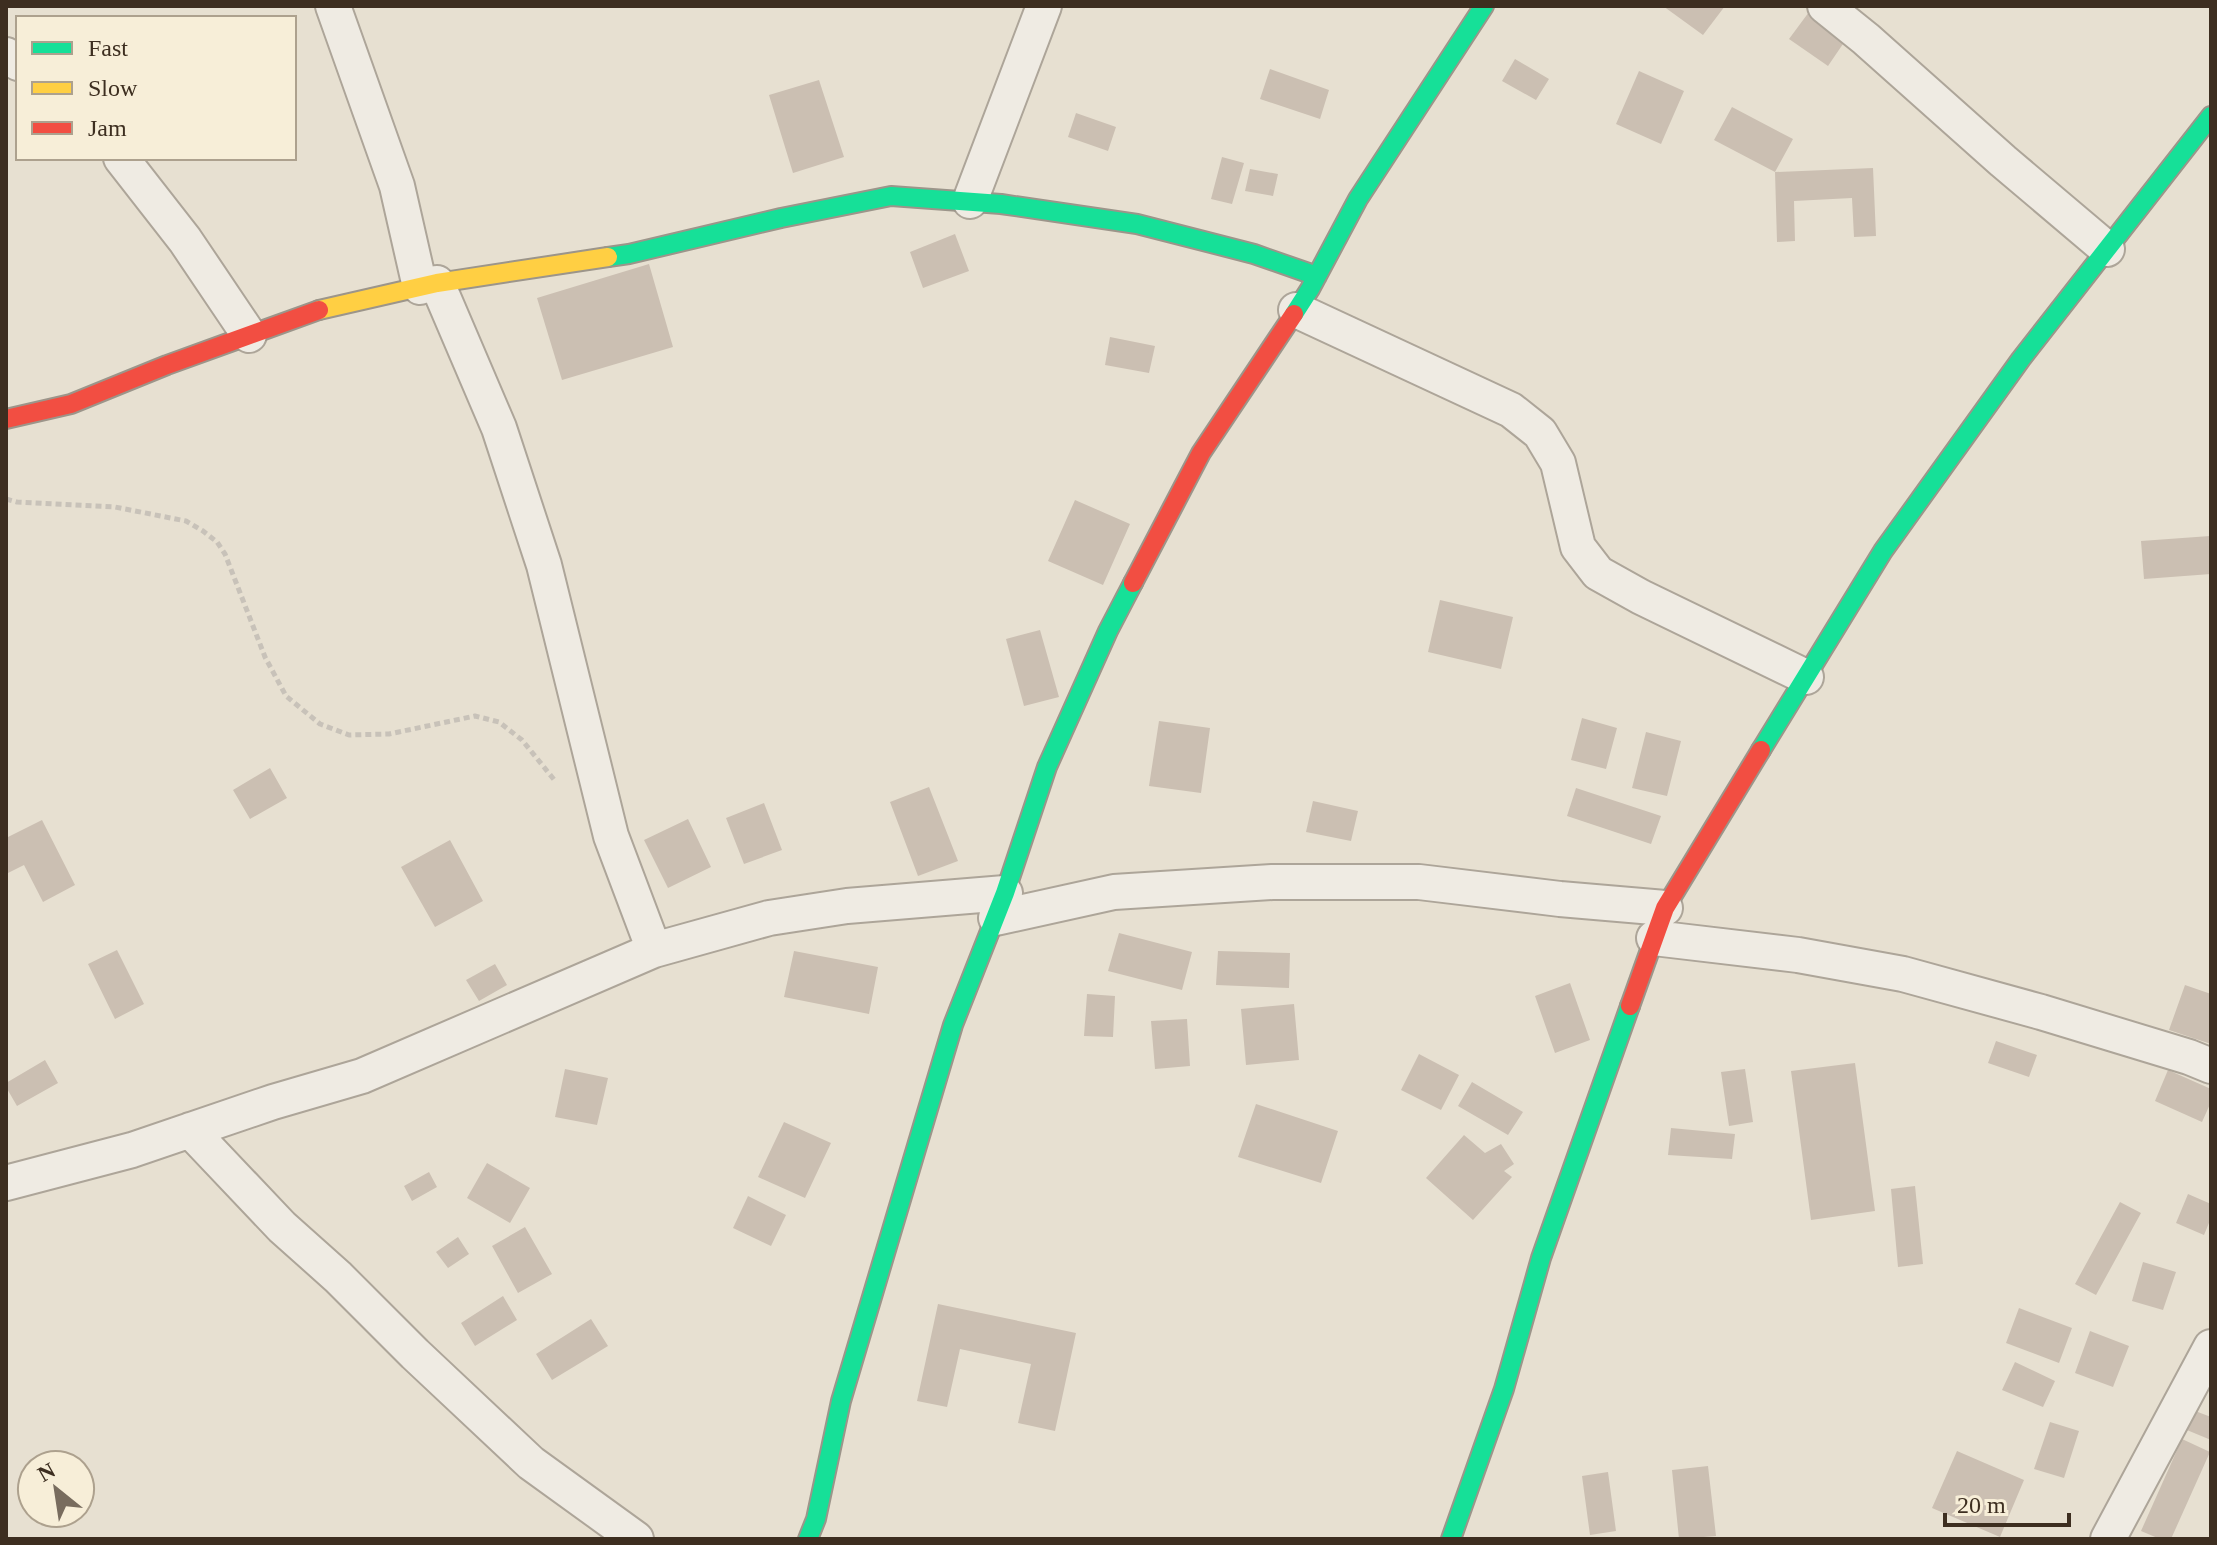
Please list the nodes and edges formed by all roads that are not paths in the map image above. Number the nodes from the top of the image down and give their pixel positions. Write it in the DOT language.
graph roads {
  1 [pos="333,6"];
  2 [pos="1044,6"];
  3 [pos="1484,6"];
  4 [pos="1825,6"];
  5 [pos="2211,116"];
  6 [pos="123,160"];
  7 [pos="970,201"];
  8 [pos="2107,249"];
  9 [pos="1317,276"];
  10 [pos="428,285"];
  11 [pos="1296,310"];
  12 [pos="249,335"];
  13 [pos="6,419"];
  14 [pos="1806,677"];
  15 [pos="1000,906"];
  16 [pos="1660,923"];
  17 [pos="654,950"];
  18 [pos="2211,1066"];
  19 [pos="190,1130"];
  20 [pos="6,1183"];
  21 [pos="2211,1347"];
  22 [pos="636,1539"];
  23 [pos="808,1539"];
  24 [pos="1451,1539"];
  25 [pos="2108,1539"];
  1 -- 10 [label="street"];
  2 -- 7 [label="street"];
  3 -- 9 [label="street"];
  4 -- 8 [label="street"];
  5 -- 8 [label="street"];
  6 -- 12 [label="street"];
  7 -- 9 [label="street"];
  7 -- 10 [label="street"];
  8 -- 14 [label="street"];
  9 -- 11 [label="street"];
  10 -- 12 [label="street"];
  10 -- 17 [label="street"];
  11 -- 14 [label="street"];
  11 -- 15 [label="street"];
  12 -- 13 [label="street"];
  14 -- 16 [label="street"];
  15 -- 16 [label="street"];
  15 -- 17 [label="street"];
  15 -- 23 [label="street"];
  16 -- 18 [label="street"];
  16 -- 24 [label="street"];
  17 -- 19 [label="street"];
  19 -- 20 [label="street"];
  19 -- 22 [label="street"];
  21 -- 25 [label="street"];
}
